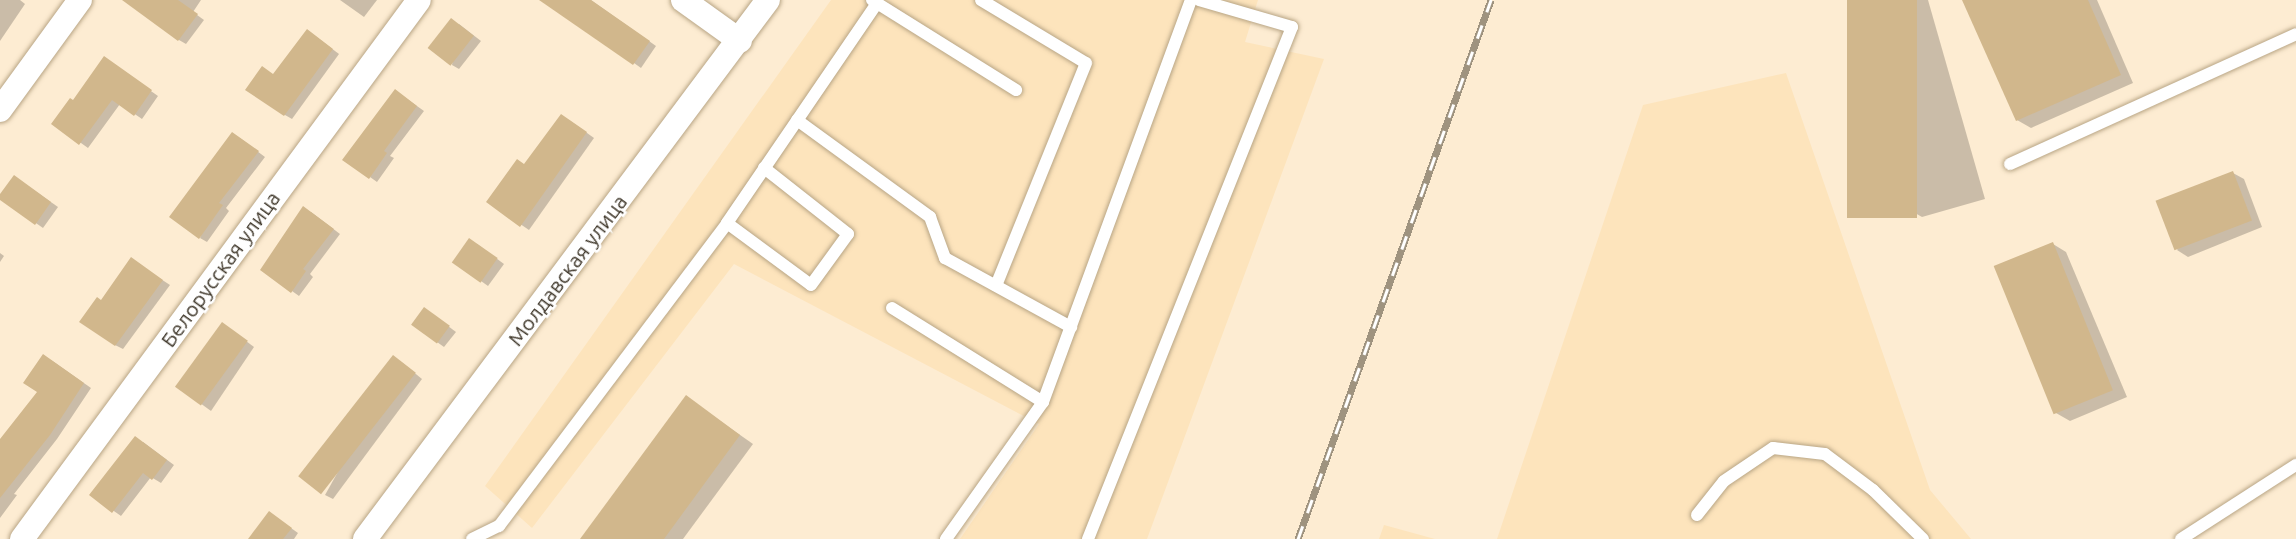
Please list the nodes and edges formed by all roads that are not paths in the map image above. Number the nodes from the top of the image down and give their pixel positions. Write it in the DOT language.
graph roads {
  1 [pos="80,0"];
  2 [pos="418,0"];
  3 [pos="683,0"];
  4 [pos="768,0"];
  5 [pos="981,0"];
  6 [pos="1191,0"];
  7 [pos="1199,0"];
  8 [pos="874,2"];
  9 [pos="2296,34"];
  10 [pos="740,41"];
  11 [pos="1016,90"];
  12 [pos="0,110"];
  13 [pos="797,120"];
  14 [pos="2010,164"];
  15 [pos="765,168"];
  16 [pos="727,223"];
  17 [pos="996,286"];
  18 [pos="892,308"];
  19 [pos="1071,327"];
  20 [pos="1043,402"];
  21 [pos="2296,465"];
  22 [pos="1697,515"];
  23 [pos="366,538"];
  24 [pos="22,539"];
  25 [pos="472,539"];
  26 [pos="946,539"];
  27 [pos="1088,539"];
  28 [pos="1923,539"];
  29 [pos="2181,539"];
  1 -- 12 [label="street"];
  2 -- 24 [label="street, Белорусская улица"];
  3 -- 10 [label="street"];
  4 -- 10 [label="street, Молдавская улица"];
  5 -- 17 [label="lane"];
  6 -- 19 [label="lane"];
  7 -- 27 [label="lane"];
  8 -- 11 [label="lane"];
  8 -- 13 [label="lane"];
  9 -- 14 [label="lane"];
  10 -- 23 [label="street, Молдавская улица"];
  13 -- 15 [label="lane"];
  13 -- 17 [label="lane"];
  15 -- 16 [label="lane"];
  15 -- 16 [label="lane"];
  16 -- 25 [label="lane"];
  17 -- 19 [label="lane"];
  18 -- 20 [label="lane"];
  19 -- 20 [label="lane"];
  20 -- 26 [label="lane"];
  21 -- 29 [label="lane"];
  22 -- 28 [label="lane"];
}
